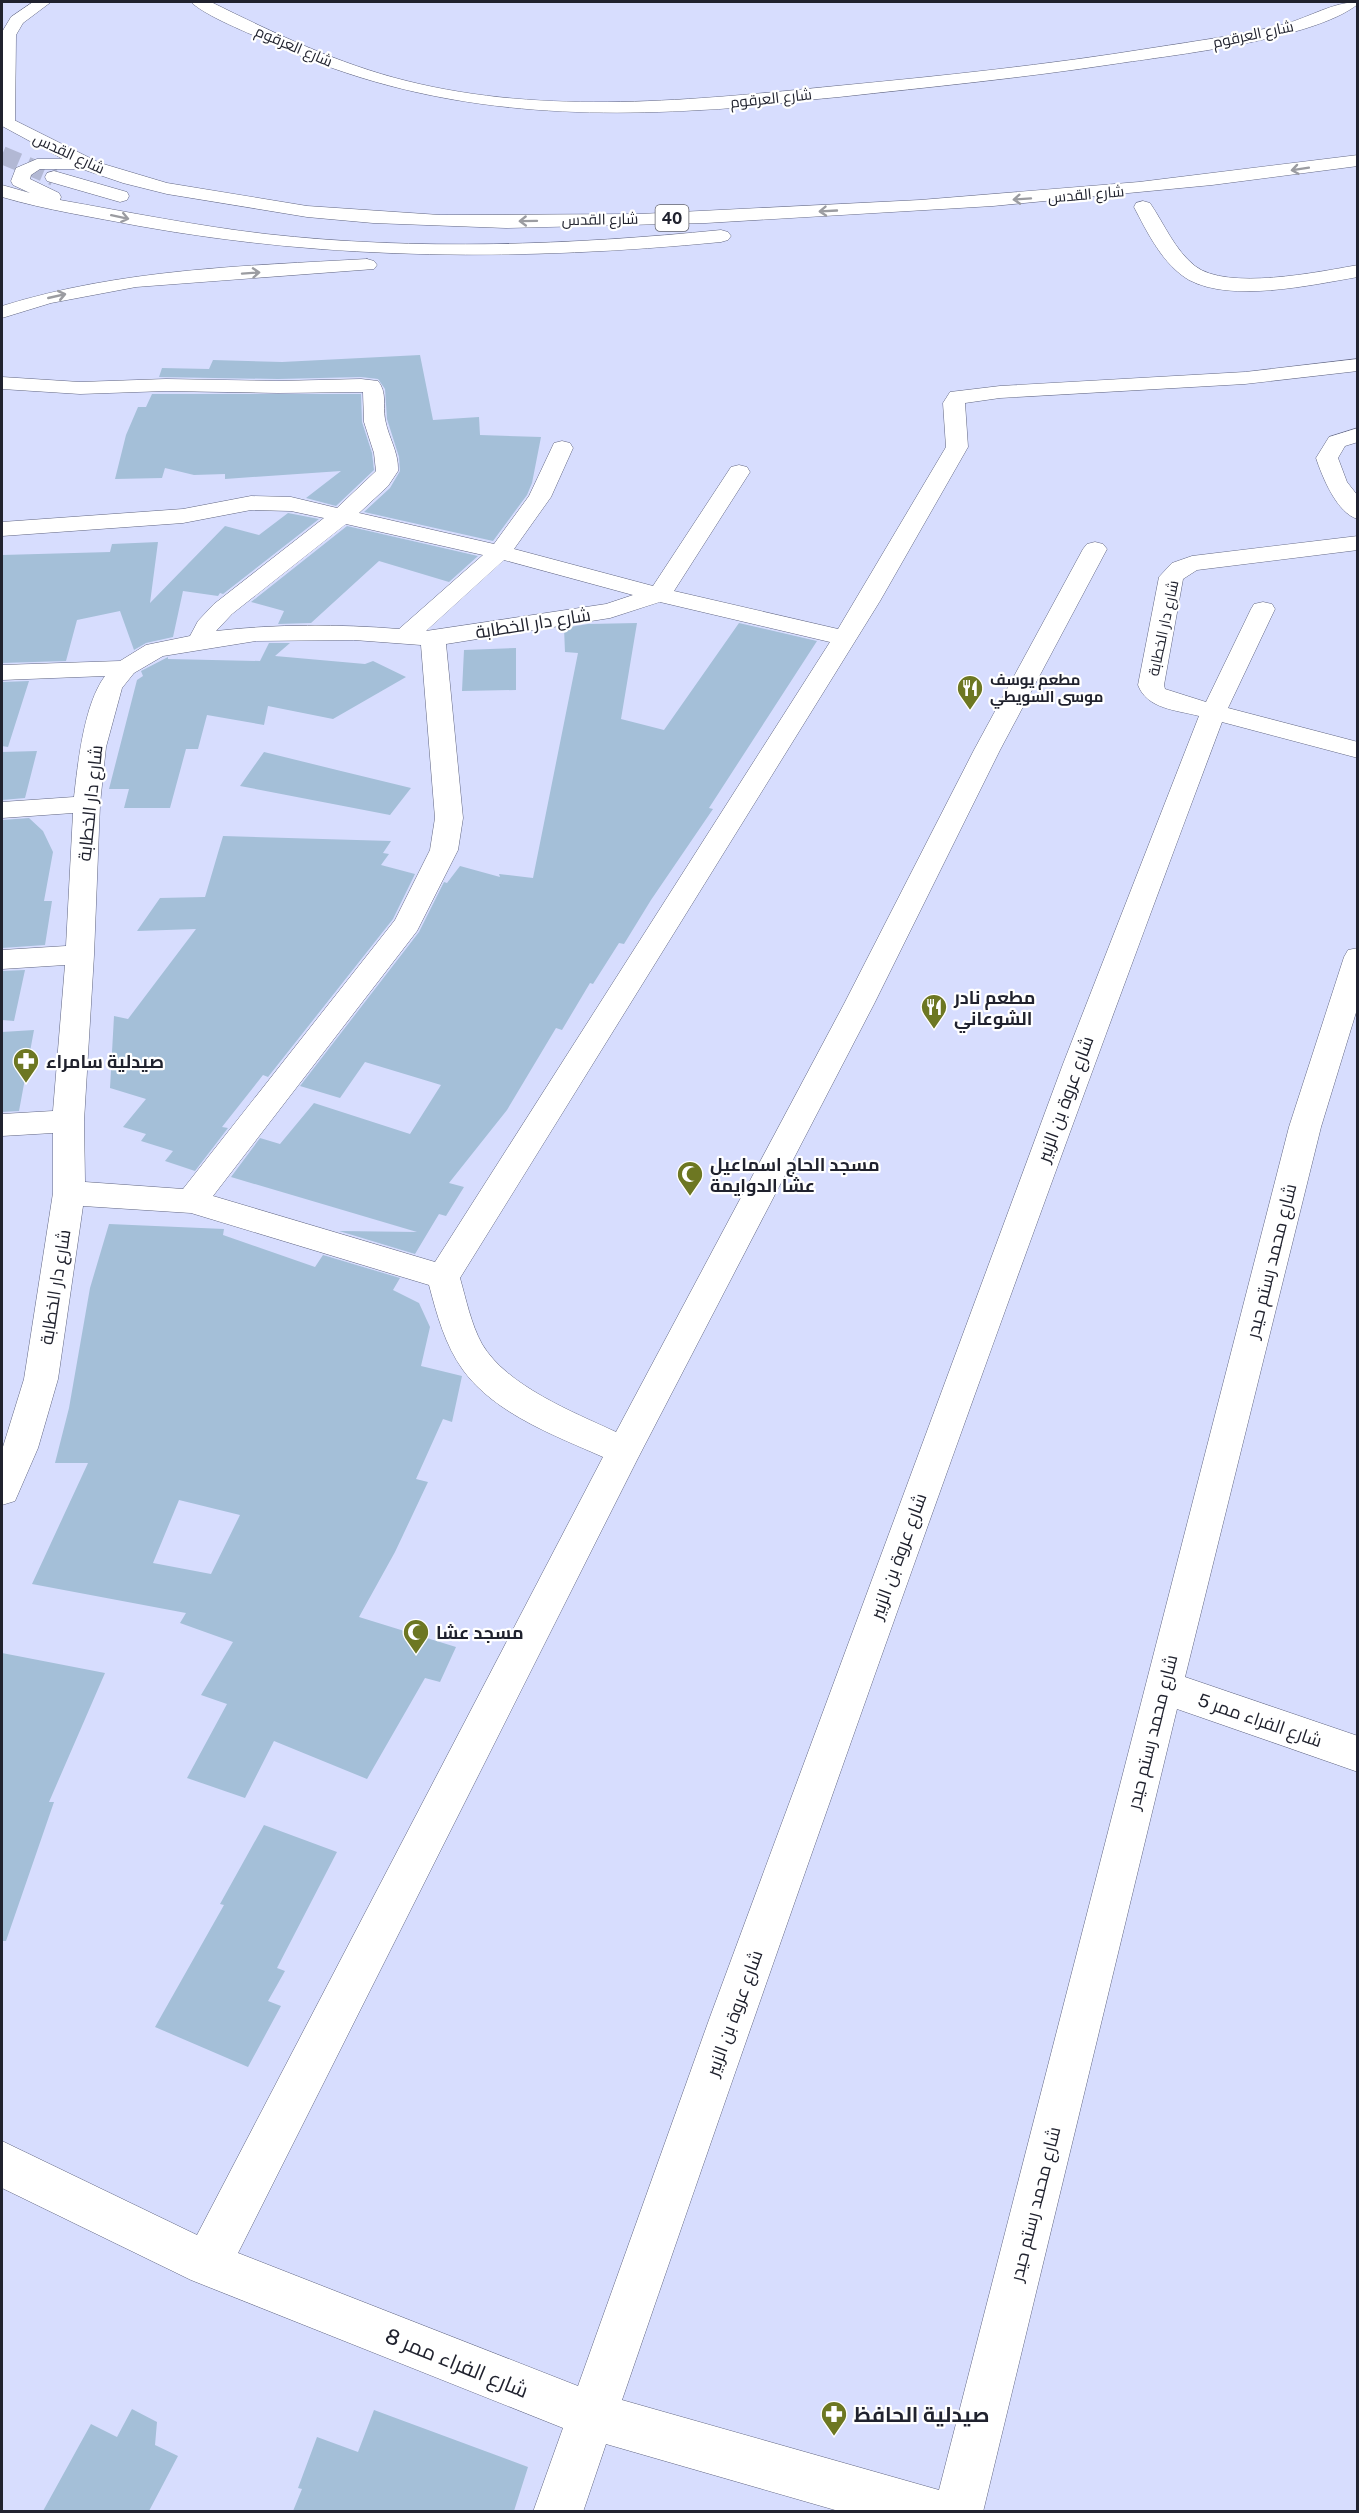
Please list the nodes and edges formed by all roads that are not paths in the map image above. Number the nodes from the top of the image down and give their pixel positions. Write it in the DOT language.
graph roads {
  1 [pos="43,2"];
  2 [pos="199,2"];
  3 [pos="1351,2"];
  4 [pos="4,121"];
  5 [pos="31,135"];
  6 [pos="19,150"];
  7 [pos="1358,160"];
  8 [pos="37,164"];
  9 [pos="93,166"];
  10 [pos="2,168"];
  11 [pos="54,177"];
  12 [pos="1358,178"];
  13 [pos="2,191"];
  14 [pos="1185,201"];
  15 [pos="1164,204"];
  16 [pos="1143,207"];
  17 [pos="79,208"];
  18 [pos="770,230"];
  19 [pos="638,245"];
  20 [pos="1358,271"];
  21 [pos="2,312"];
  22 [pos="1358,365"];
  23 [pos="2,383"];
  24 [pos="1358,434"];
  25 [pos="562,448"];
  26 [pos="740,472"];
  27 [pos="1358,512"];
  28 [pos="341,516"];
  29 [pos="2,529"];
  30 [pos="1358,543"];
  31 [pos="1095,549"];
  32 [pos="500,552"];
  33 [pos="659,595"];
  34 [pos="1263,609"];
  35 [pos="419,637"];
  36 [pos="845,638"];
  37 [pos="199,640"];
  38 [pos="125,668"];
  39 [pos="2,672"];
  40 [pos="1214,712"];
  41 [pos="1358,750"];
  42 [pos="87,804"];
  43 [pos="2,810"];
  44 [pos="80,955"];
  45 [pos="1358,957"];
  46 [pos="2,959"];
  47 [pos="68,1121"];
  48 [pos="2,1125"];
  49 [pos="69,1193"];
  50 [pos="191,1202"];
  51 [pos="443,1277"];
  52 [pos="624,1452"];
  53 [pos="2,1490"];
  54 [pos="1163,1687"];
  55 [pos="1358,1754"];
  56 [pos="2,2164"];
  57 [pos="207,2264"];
  58 [pos="593,2416"];
  59 [pos="558,2511"];
  60 [pos="931,2511"];
  61 [pos="958,2511"];
  1 -- 4 [label="main road"];
  2 -- 3 [label="main road, شارع العرقوم"];
  4 -- 5 [label="main road, شارع القدس / 40"];
  5 -- 6 [label="main road"];
  5 -- 9 [label="main road, شارع القدس / 40"];
  7 -- 9 [label="main road, شارع القدس / 40, one-way"];
  8 -- 9 [label="main road"];
  8 -- 10 [label="main road"];
  8 -- 17 [label="main road"];
  11 -- 18 [label="main road, شارع القدس / 40"];
  12 -- 14 [label="main road"];
  13 -- 17 [label="main road"];
  15 -- 16 [label="main road, شارع القدس / 40"];
  16 -- 18 [label="main road, شارع القدس / 40"];
  16 -- 20 [label="main road"];
  17 -- 19 [label="main road, one-way"];
  18 -- 19 [label="main road"];
  21 -- 19 [label="main road, one-way"];
  22 -- 36 [label="main road"];
  23 -- 28 [label="main road"];
  24 -- 27 [label="main road"];
  25 -- 32 [label="main road"];
  26 -- 33 [label="main road"];
  28 -- 29 [label="main road"];
  28 -- 32 [label="main road"];
  28 -- 37 [label="main road"];
  30 -- 40 [label="main road, شارع دار الخطابة"];
  31 -- 52 [label="main road"];
  32 -- 33 [label="main road"];
  32 -- 35 [label="main road"];
  33 -- 35 [label="main road, شارع دار الخطابة"];
  33 -- 36 [label="main road"];
  34 -- 40 [label="main road, شارع عروة بن الزبير"];
  35 -- 37 [label="main road, شارع دار الخطابة"];
  35 -- 50 [label="main road"];
  36 -- 51 [label="main road"];
  37 -- 38 [label="main road, شارع دار الخطابة"];
  38 -- 39 [label="main road"];
  38 -- 42 [label="main road, شارع دار الخطابة"];
  40 -- 41 [label="main road, شارع دار الخطابة"];
  40 -- 58 [label="main road, شارع عروة بن الزبير"];
  42 -- 43 [label="main road"];
  42 -- 44 [label="main road, شارع دار الخطابة"];
  44 -- 46 [label="main road"];
  44 -- 47 [label="main road, شارع دار الخطابة"];
  45 -- 54 [label="main road, شارع محمد رستم حيدر"];
  47 -- 48 [label="main road"];
  47 -- 49 [label="main road, شارع دار الخطابة"];
  49 -- 50 [label="main road"];
  49 -- 53 [label="main road, شارع دار الخطابة"];
  50 -- 51 [label="main road"];
  51 -- 52 [label="main road"];
  52 -- 57 [label="main road"];
  54 -- 55 [label="main road, شارع الفراء ممر 5"];
  54 -- 61 [label="main road, شارع محمد رستم حيدر"];
  56 -- 57 [label="main road, شارع الفراء ممر 8"];
  57 -- 58 [label="main road, شارع الفراء ممر 8"];
  58 -- 59 [label="main road, شارع عروة بن الزبير"];
  58 -- 60 [label="main road, شارع الفراء ممر 8"];
}
